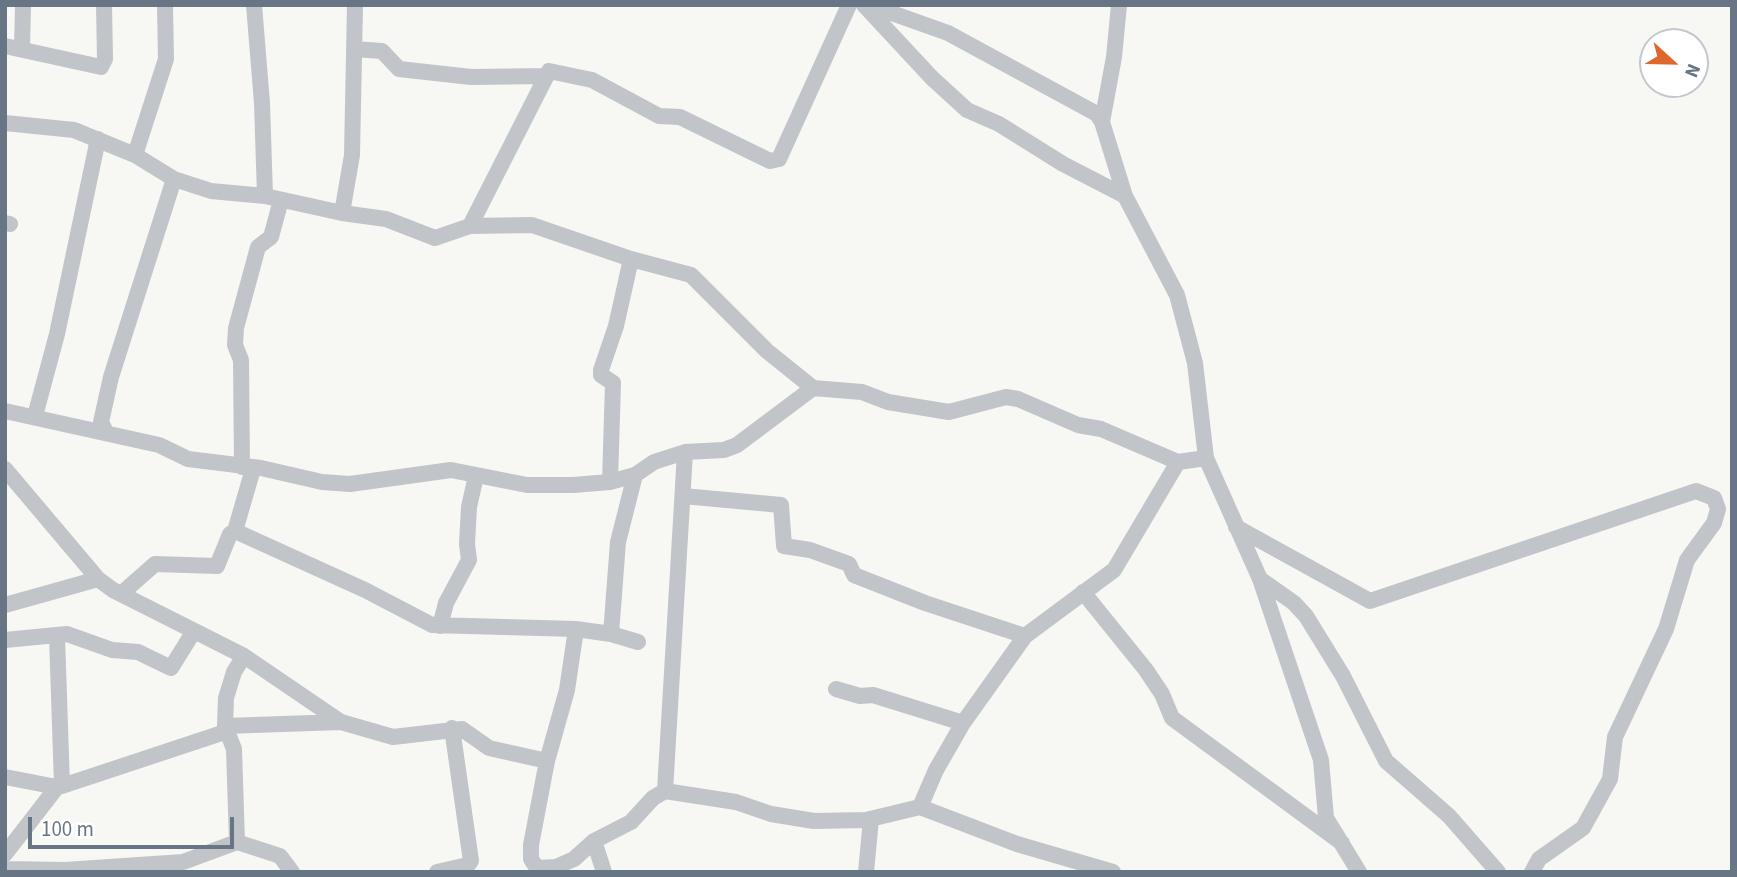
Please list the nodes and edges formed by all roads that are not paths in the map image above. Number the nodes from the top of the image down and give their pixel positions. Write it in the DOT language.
graph roads {
  1 [pos="23,5"];
  2 [pos="165,5"];
  3 [pos="254,5"];
  4 [pos="355,5"];
  5 [pos="849,5"];
  6 [pos="867,5"];
  7 [pos="1119,5"];
  8 [pos="101,6"];
  9 [pos="5,46"];
  10 [pos="22,49"];
  11 [pos="354,49"];
  12 [pos="545,76"];
  13 [pos="1102,122"];
  14 [pos="5,123"];
  15 [pos="98,139"];
  16 [pos="135,155"];
  17 [pos="174,179"];
  18 [pos="1125,196"];
  19 [pos="273,198"];
  20 [pos="342,213"];
  21 [pos="470,226"];
  22 [pos="631,259"];
  23 [pos="813,388"];
  24 [pos="5,411"];
  25 [pos="35,416"];
  26 [pos="106,432"];
  27 [pos="685,452"];
  28 [pos="1206,458"];
  29 [pos="1178,462"];
  30 [pos="247,468"];
  31 [pos="5,469"];
  32 [pos="635,475"];
  33 [pos="476,476"];
  34 [pos="610,482"];
  35 [pos="682,496"];
  36 [pos="1236,527"];
  37 [pos="235,531"];
  38 [pos="98,579"];
  39 [pos="1261,579"];
  40 [pos="1083,592"];
  41 [pos="121,594"];
  42 [pos="5,605"];
  43 [pos="440,626"];
  44 [pos="576,629"];
  45 [pos="194,631"];
  46 [pos="611,634"];
  47 [pos="57,636"];
  48 [pos="1025,636"];
  49 [pos="5,640"];
  50 [pos="638,642"];
  51 [pos="244,656"];
  52 [pos="836,689"];
  53 [pos="341,722"];
  54 [pos="963,723"];
  55 [pos="452,728"];
  56 [pos="225,729"];
  57 [pos="547,761"];
  58 [pos="5,777"];
  59 [pos="59,787"];
  60 [pos="665,792"];
  61 [pos="920,807"];
  62 [pos="871,819"];
  63 [pos="594,841"];
  64 [pos="237,842"];
  65 [pos="1342,843"];
  66 [pos="5,854"];
  67 [pos="5,869"];
  68 [pos="292,872"];
  69 [pos="437,872"];
  70 [pos="604,872"];
  71 [pos="866,872"];
  72 [pos="1113,872"];
  73 [pos="1359,872"];
  74 [pos="1498,872"];
  75 [pos="1532,872"];
  1 -- 10 [label="street"];
  2 -- 16 [label="street"];
  3 -- 19 [label="street"];
  4 -- 11 [label="street"];
  5 -- 12 [label="street"];
  6 -- 13 [label="street"];
  6 -- 18 [label="street"];
  7 -- 13 [label="street"];
  8 -- 10 [label="street"];
  9 -- 10 [label="street"];
  11 -- 12 [label="street"];
  11 -- 20 [label="street"];
  12 -- 21 [label="street"];
  13 -- 18 [label="street"];
  14 -- 15 [label="street"];
  15 -- 16 [label="street"];
  15 -- 25 [label="street"];
  16 -- 17 [label="street"];
  17 -- 19 [label="street"];
  17 -- 26 [label="street"];
  18 -- 28 [label="street"];
  19 -- 20 [label="street"];
  19 -- 30 [label="street"];
  20 -- 21 [label="street"];
  21 -- 22 [label="street"];
  22 -- 23 [label="street"];
  22 -- 34 [label="street"];
  23 -- 27 [label="street"];
  23 -- 29 [label="street"];
  24 -- 25 [label="street"];
  25 -- 26 [label="street"];
  26 -- 30 [label="street"];
  27 -- 32 [label="street"];
  27 -- 35 [label="street"];
  28 -- 29 [label="street"];
  28 -- 36 [label="street"];
  29 -- 40 [label="street"];
  30 -- 33 [label="street"];
  30 -- 37 [label="street"];
  31 -- 38 [label="street"];
  32 -- 34 [label="street"];
  32 -- 46 [label="street"];
  33 -- 34 [label="street"];
  33 -- 43 [label="street"];
  35 -- 48 [label="street"];
  35 -- 60 [label="street"];
  36 -- 39 [label="street"];
  36 -- 75 [label="street"];
  37 -- 41 [label="street"];
  37 -- 43 [label="street"];
  38 -- 41 [label="street"];
  38 -- 42 [label="street"];
  39 -- 65 [label="street"];
  39 -- 74 [label="street"];
  40 -- 48 [label="street"];
  40 -- 65 [label="street"];
  41 -- 45 [label="street"];
  43 -- 44 [label="street"];
  44 -- 46 [label="street"];
  44 -- 57 [label="street"];
  45 -- 47 [label="street"];
  45 -- 51 [label="street"];
  46 -- 50 [label="street"];
  47 -- 49 [label="street"];
  47 -- 59 [label="street"];
  48 -- 54 [label="street"];
  51 -- 53 [label="street"];
  51 -- 56 [label="street"];
  52 -- 54 [label="street"];
  53 -- 55 [label="street"];
  53 -- 56 [label="street"];
  54 -- 61 [label="street"];
  55 -- 57 [label="street"];
  55 -- 69 [label="street"];
  56 -- 59 [label="street"];
  56 -- 64 [label="street"];
  57 -- 63 [label="street"];
  58 -- 59 [label="street"];
  59 -- 66 [label="street"];
  60 -- 62 [label="street"];
  60 -- 63 [label="street"];
  61 -- 62 [label="street"];
  61 -- 72 [label="street"];
  62 -- 71 [label="street"];
  63 -- 70 [label="street"];
  64 -- 67 [label="street"];
  64 -- 68 [label="street"];
  65 -- 73 [label="street"];
}
